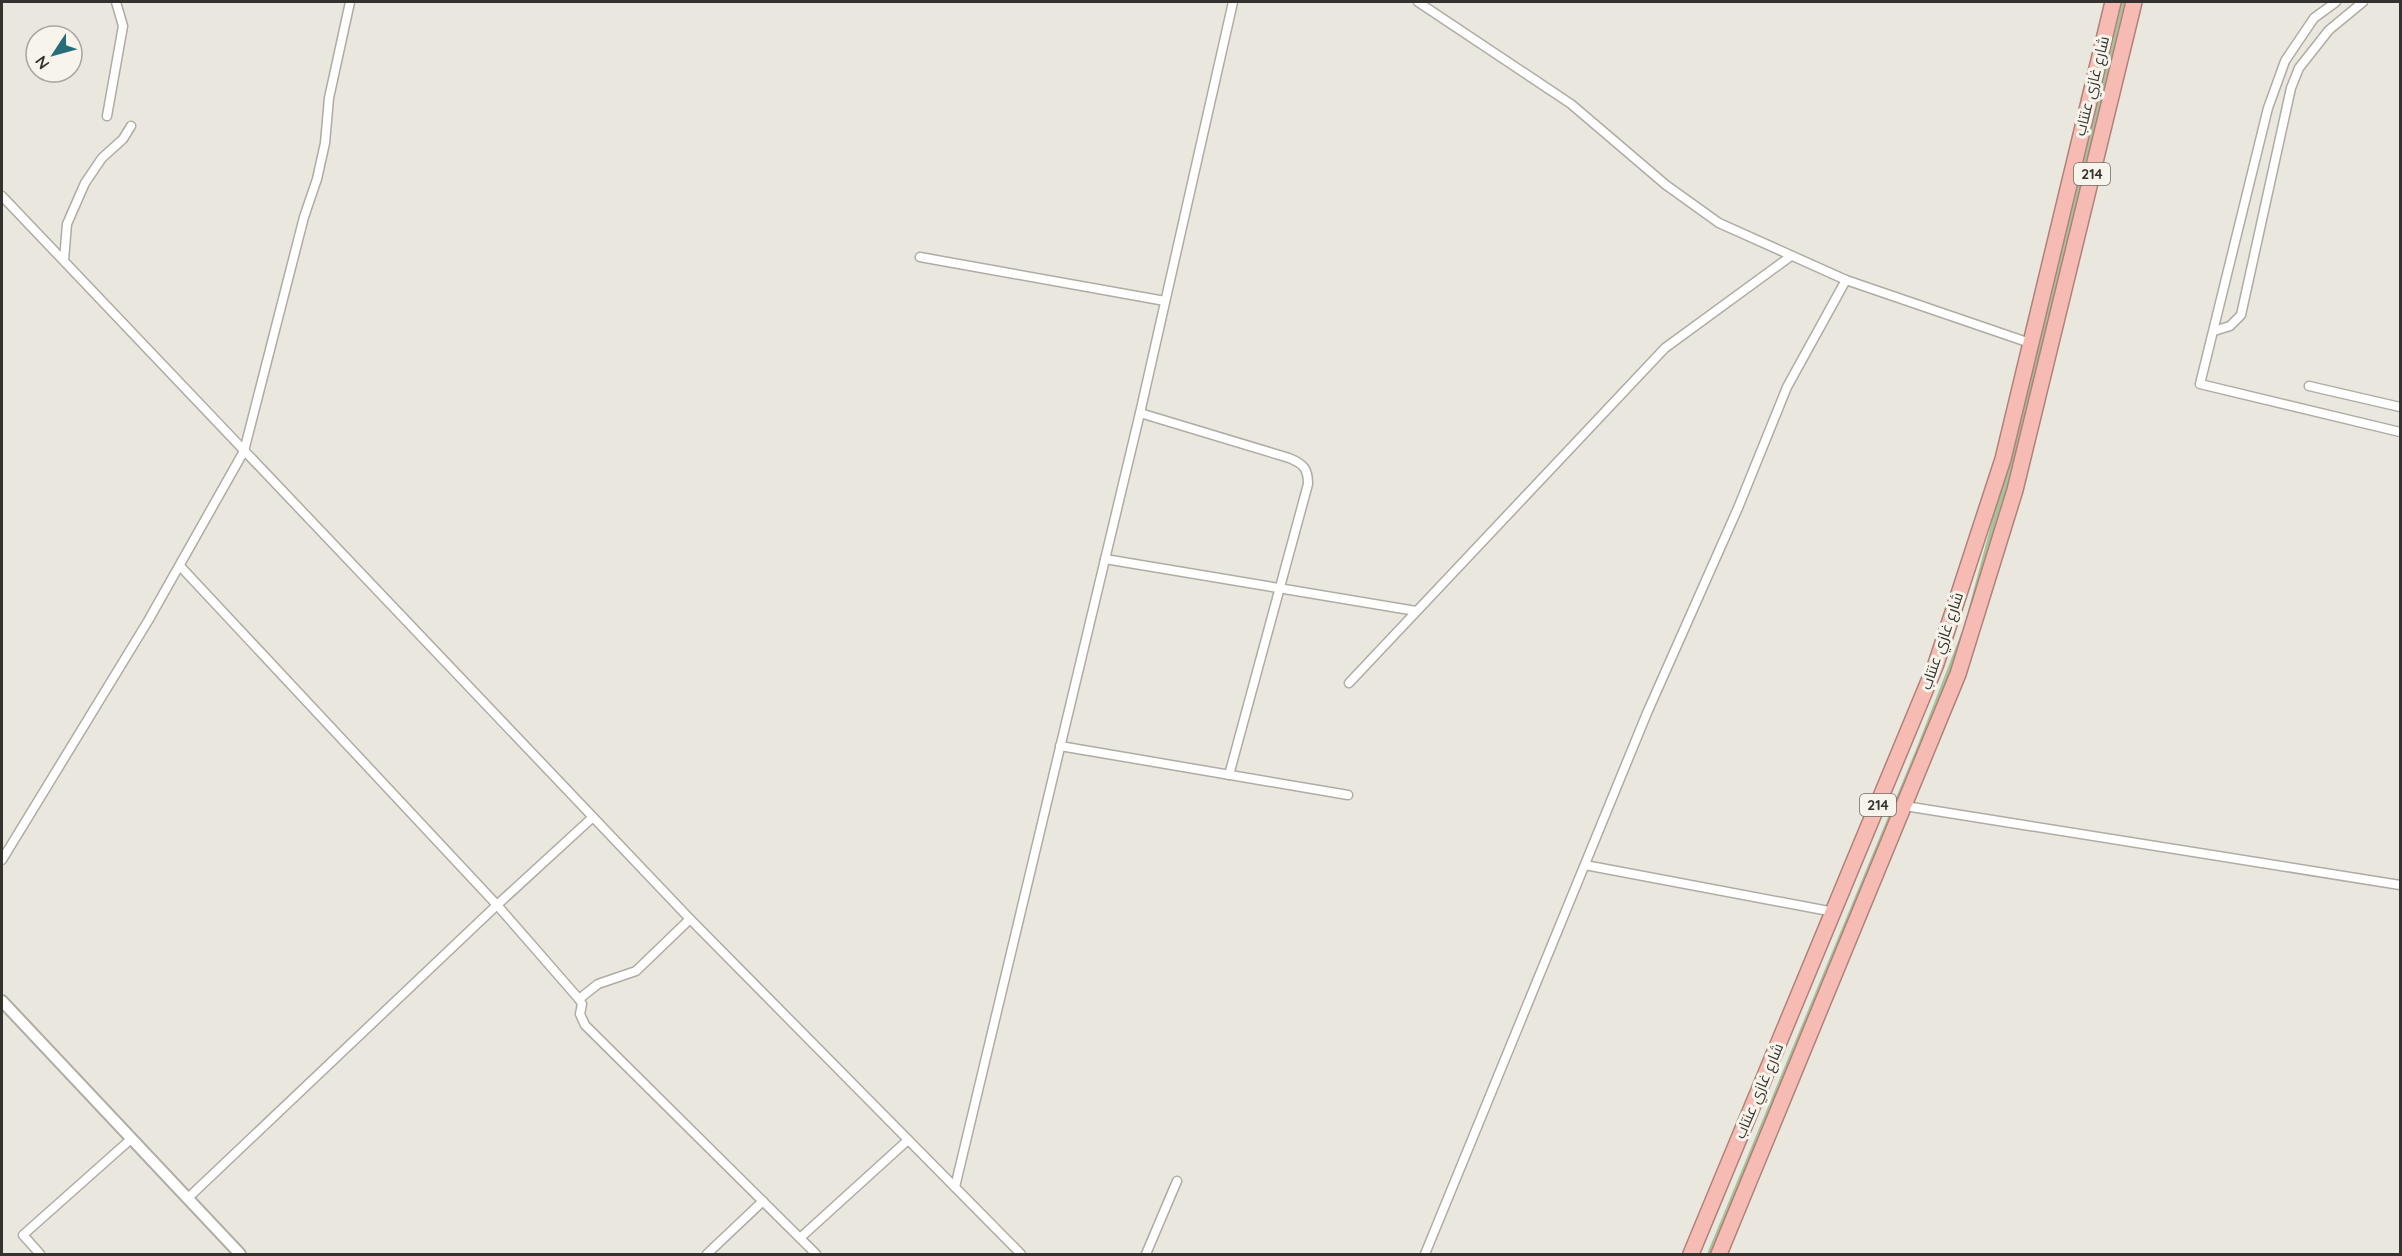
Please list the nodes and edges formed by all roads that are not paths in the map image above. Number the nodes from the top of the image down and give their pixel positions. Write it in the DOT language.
graph roads {
  1 [pos="116,2"];
  2 [pos="350,2"];
  3 [pos="1233,2"];
  4 [pos="1418,2"];
  5 [pos="2113,2"];
  6 [pos="2134,2"];
  7 [pos="2336,2"];
  8 [pos="2363,2"];
  9 [pos="107,116"];
  10 [pos="131,126"];
  11 [pos="2,196"];
  12 [pos="1791,256"];
  13 [pos="920,257"];
  14 [pos="64,260"];
  15 [pos="1846,280"];
  16 [pos="1165,301"];
  17 [pos="2214,331"];
  18 [pos="2030,343"];
  19 [pos="2309,386"];
  20 [pos="2400,408"];
  21 [pos="1140,413"];
  22 [pos="2400,432"];
  23 [pos="244,451"];
  24 [pos="1105,559"];
  25 [pos="180,566"];
  26 [pos="1280,588"];
  27 [pos="1416,611"];
  28 [pos="1349,683"];
  29 [pos="1060,746"];
  30 [pos="1229,775"];
  31 [pos="1348,795"];
  32 [pos="1905,806"];
  33 [pos="594,817"];
  34 [pos="2,860"];
  35 [pos="1585,865"];
  36 [pos="2400,885"];
  37 [pos="497,905"];
  38 [pos="1834,912"];
  39 [pos="690,919"];
  40 [pos="579,999"];
  41 [pos="2,1001"];
  42 [pos="131,1139"];
  43 [pos="908,1140"];
  44 [pos="1177,1181"];
  45 [pos="956,1187"];
  46 [pos="188,1198"];
  47 [pos="763,1201"];
  48 [pos="800,1238"];
  49 [pos="40,1254"];
  50 [pos="240,1254"];
  51 [pos="707,1254"];
  52 [pos="816,1254"];
  53 [pos="1021,1254"];
  54 [pos="1146,1254"];
  55 [pos="1425,1254"];
  56 [pos="1691,1254"];
  57 [pos="1719,1254"];
  1 -- 9 [label="street"];
  2 -- 23 [label="street"];
  3 -- 16 [label="street"];
  4 -- 12 [label="street"];
  5 -- 18 [label="highway, شارع غازي عنتاب / 214"];
  6 -- 32 [label="highway, 214"];
  7 -- 17 [label="street"];
  8 -- 17 [label="street"];
  10 -- 14 [label="street"];
  11 -- 14 [label="street"];
  12 -- 15 [label="street"];
  12 -- 27 [label="street"];
  13 -- 16 [label="street"];
  14 -- 23 [label="street"];
  15 -- 18 [label="street"];
  15 -- 35 [label="street"];
  16 -- 21 [label="street"];
  17 -- 22 [label="street"];
  18 -- 38 [label="highway, شارع غازي عنتاب / 214"];
  19 -- 20 [label="street"];
  21 -- 24 [label="street"];
  21 -- 26 [label="street"];
  23 -- 25 [label="street"];
  23 -- 33 [label="street"];
  24 -- 26 [label="street"];
  24 -- 29 [label="street"];
  25 -- 34 [label="street"];
  25 -- 37 [label="street"];
  26 -- 27 [label="street"];
  26 -- 30 [label="street"];
  27 -- 28 [label="street"];
  29 -- 30 [label="street"];
  29 -- 45 [label="street"];
  30 -- 31 [label="street"];
  32 -- 36 [label="street"];
  32 -- 57 [label="highway, 214"];
  33 -- 37 [label="street"];
  33 -- 39 [label="street"];
  35 -- 38 [label="street"];
  35 -- 55 [label="street"];
  37 -- 40 [label="street"];
  37 -- 46 [label="street"];
  38 -- 56 [label="highway, شارع غازي عنتاب / 214"];
  39 -- 40 [label="street"];
  39 -- 43 [label="street"];
  40 -- 47 [label="street"];
  41 -- 42 [label="street"];
  42 -- 46 [label="street"];
  42 -- 49 [label="street"];
  43 -- 45 [label="street"];
  43 -- 48 [label="street"];
  44 -- 54 [label="street"];
  45 -- 53 [label="street"];
  46 -- 50 [label="street"];
  47 -- 48 [label="street"];
  47 -- 51 [label="street"];
  48 -- 52 [label="street"];
}
